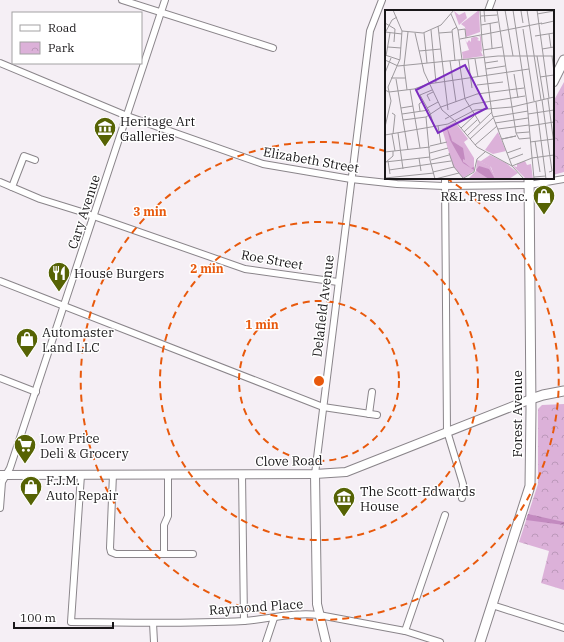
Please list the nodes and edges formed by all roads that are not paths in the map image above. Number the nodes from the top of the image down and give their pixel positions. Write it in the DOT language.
graph roads {
  1 [pos="122,0"];
  2 [pos="165,0"];
  3 [pos="382,0"];
  4 [pos="492,0"];
  5 [pos="488,10"];
  6 [pos="161,13"];
  7 [pos="273,48"];
  8 [pos="564,60"];
  9 [pos="0,63"];
  10 [pos="554,80"];
  11 [pos="127,116"];
  12 [pos="35,160"];
  13 [pos="351,179"];
  14 [pos="444,179"];
  15 [pos="564,179"];
  16 [pos="0,182"];
  17 [pos="529,182"];
  18 [pos="444,186"];
  19 [pos="12,187"];
  20 [pos="94,217"];
  21 [pos="0,281"];
  22 [pos="338,282"];
  23 [pos="64,306"];
  24 [pos="0,378"];
  25 [pos="564,391"];
  26 [pos="36,392"];
  27 [pos="372,392"];
  28 [pos="530,399"];
  29 [pos="323,407"];
  30 [pos="369,414"];
  31 [pos="377,415"];
  32 [pos="447,431"];
  33 [pos="112,474"];
  34 [pos="168,474"];
  35 [pos="242,474"];
  36 [pos="315,474"];
  37 [pos="3,475"];
  38 [pos="81,475"];
  39 [pos="462,498"];
  40 [pos="0,508"];
  41 [pos="445,515"];
  42 [pos="164,554"];
  43 [pos="193,554"];
  44 [pos="492,605"];
  45 [pos="319,614"];
  46 [pos="274,618"];
  47 [pos="244,621"];
  48 [pos="152,623"];
  49 [pos="564,628"];
  50 [pos="405,631"];
  51 [pos="154,642"];
  52 [pos="266,642"];
  53 [pos="326,642"];
  54 [pos="440,642"];
  55 [pos="480,642"];
  1 -- 6 [label="street"];
  2 -- 6 [label="street, Cary Avenue"];
  3 -- 13 [label="street, Delafield Avenue"];
  4 -- 5 [label="street"];
  6 -- 7 [label="street"];
  6 -- 11 [label="street, Cary Avenue"];
  8 -- 10 [label="main road"];
  9 -- 11 [label="street, Elizabeth Street"];
  11 -- 13 [label="street, Elizabeth Street"];
  11 -- 20 [label="street, Cary Avenue"];
  12 -- 19 [label="street"];
  13 -- 18 [label="street, Elizabeth Street"];
  13 -- 22 [label="street, Delafield Avenue"];
  14 -- 18 [label="street"];
  15 -- 17 [label="street, Elizabeth Street"];
  16 -- 19 [label="street, Roe Street"];
  17 -- 18 [label="street, Elizabeth Street"];
  17 -- 28 [label="main road, Forest Avenue"];
  18 -- 32 [label="street"];
  19 -- 20 [label="street, Roe Street"];
  20 -- 22 [label="street, Roe Street"];
  20 -- 23 [label="street, Cary Avenue"];
  21 -- 23 [label="street"];
  22 -- 29 [label="street, Delafield Avenue"];
  23 -- 26 [label="street, Cary Avenue"];
  23 -- 29 [label="street"];
  24 -- 26 [label="street"];
  25 -- 28 [label="main road, Clove Road"];
  26 -- 37 [label="street, Cary Avenue"];
  27 -- 30 [label="street"];
  28 -- 32 [label="street, Clove Road"];
  28 -- 44 [label="main road, Forest Avenue"];
  29 -- 30 [label="street"];
  29 -- 36 [label="street, Delafield Avenue"];
  30 -- 31 [label="street"];
  32 -- 36 [label="street, Clove Road"];
  32 -- 39 [label="street"];
  33 -- 34 [label="street, Clove Road"];
  33 -- 38 [label="street, Clove Road"];
  33 -- 42 [label="street"];
  34 -- 35 [label="street, Clove Road"];
  34 -- 42 [label="street"];
  35 -- 36 [label="street, Clove Road"];
  35 -- 47 [label="street"];
  36 -- 45 [label="street, Delafield Avenue"];
  37 -- 38 [label="street, Clove Road"];
  37 -- 40 [label="street, Cary Avenue"];
  38 -- 48 [label="street, Raymond Place"];
  41 -- 50 [label="street"];
  42 -- 43 [label="street"];
  44 -- 49 [label="street"];
  44 -- 55 [label="main road, Forest Avenue"];
  45 -- 46 [label="street, Raymond Place"];
  45 -- 50 [label="street, Raymond Place"];
  45 -- 53 [label="street, Delafield Avenue"];
  46 -- 47 [label="street, Raymond Place"];
  46 -- 52 [label="street"];
  47 -- 48 [label="street, Raymond Place"];
  48 -- 51 [label="street"];
  50 -- 54 [label="street, Raymond Place"];
}
